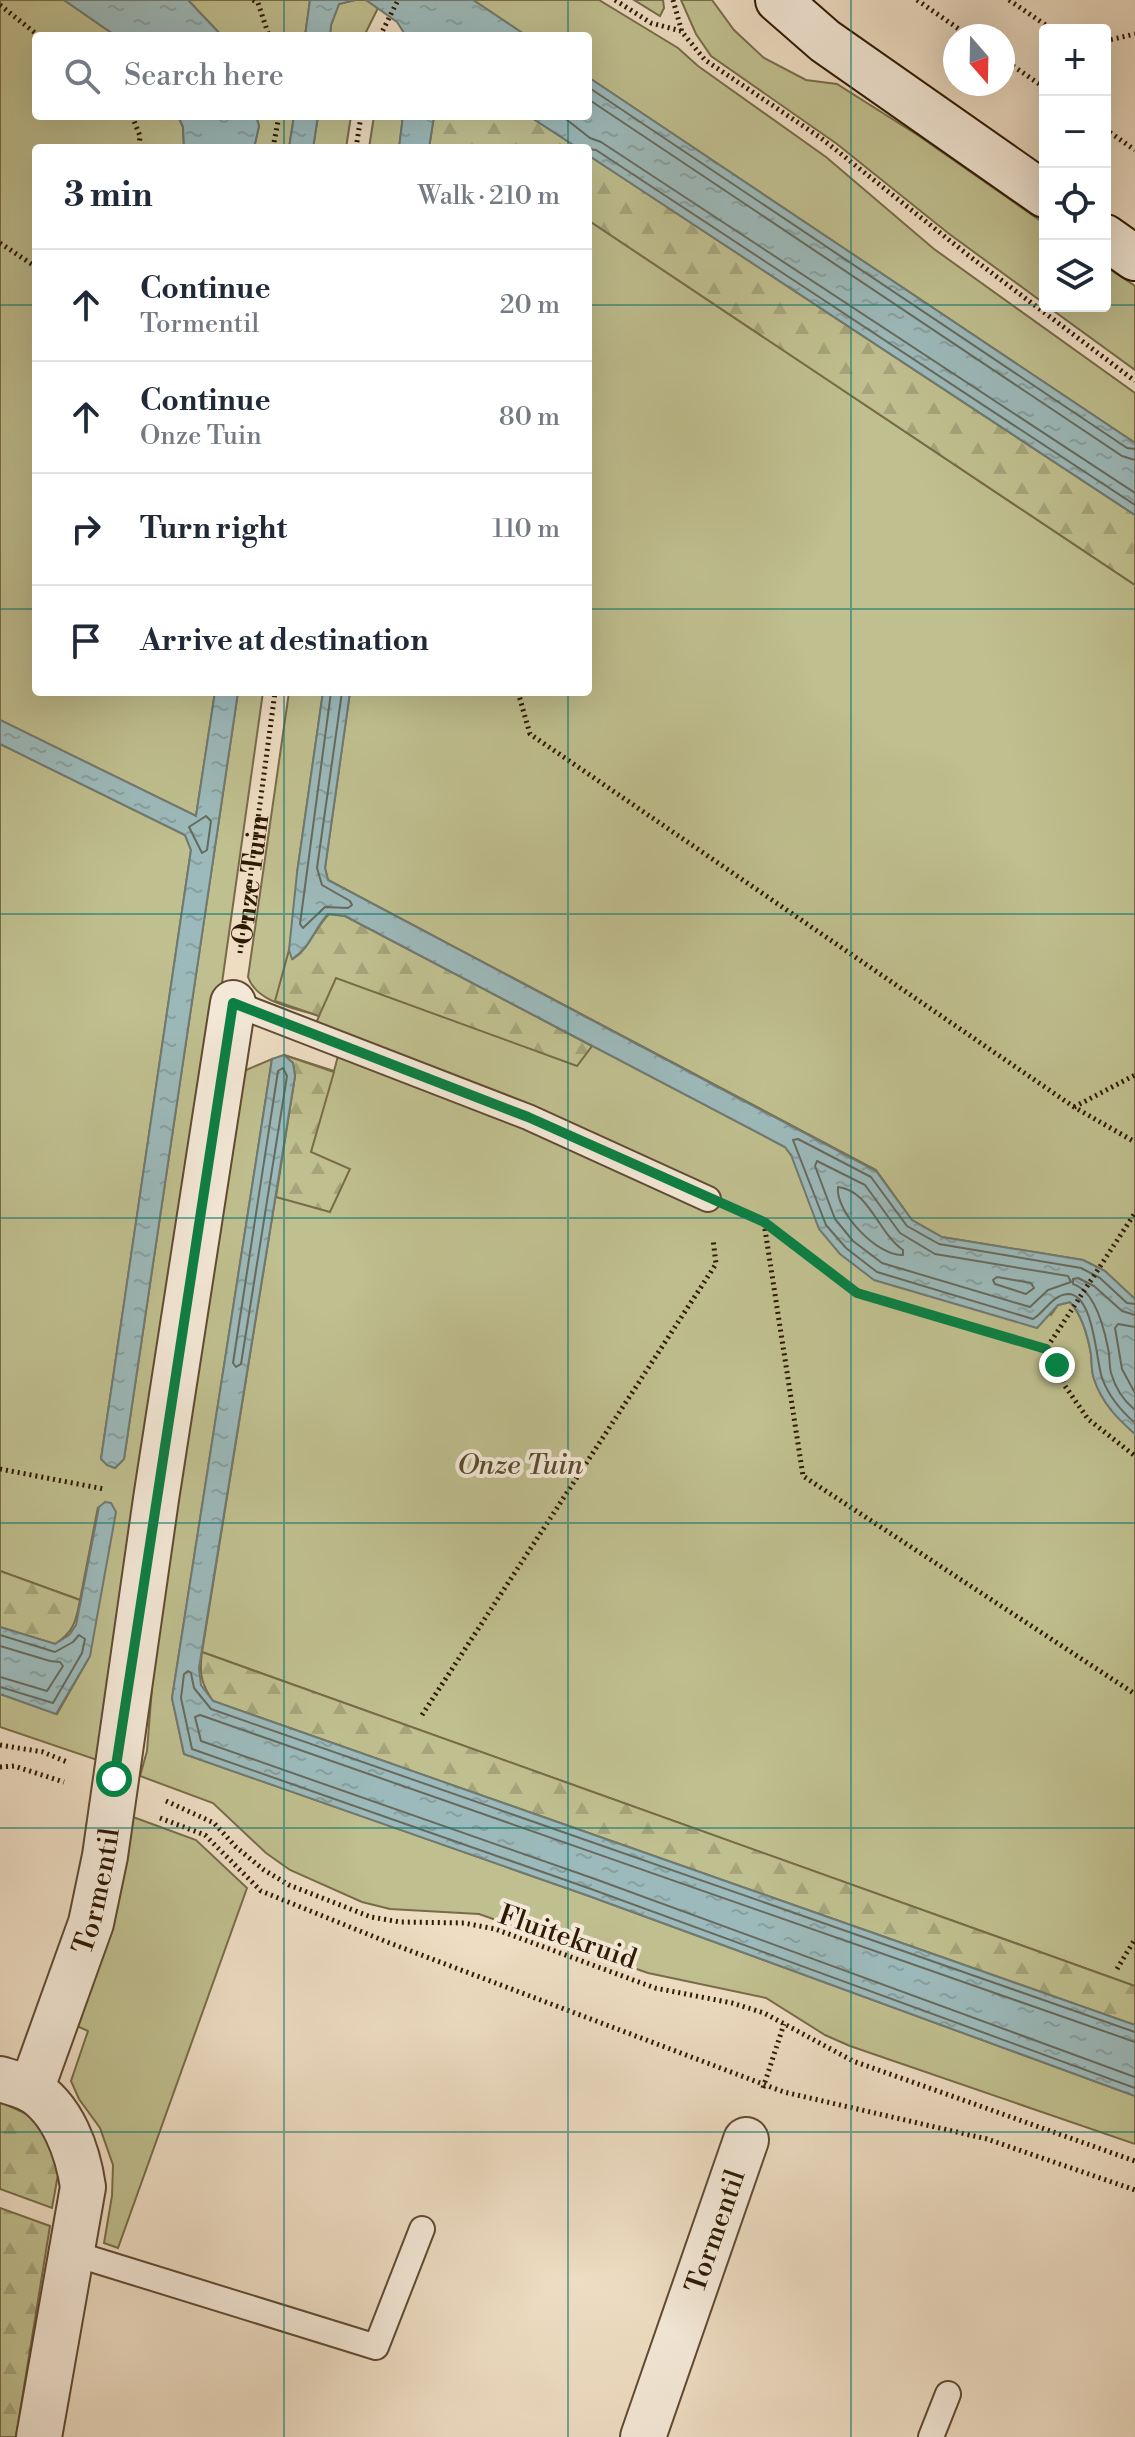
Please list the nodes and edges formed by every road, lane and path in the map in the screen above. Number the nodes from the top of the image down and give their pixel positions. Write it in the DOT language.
graph roads {
  1 [pos="253,0"];
  2 [pos="398,0"];
  3 [pos="615,0"];
  4 [pos="673,0"];
  5 [pos="778,0"];
  6 [pos="917,0"];
  7 [pos="1009,0"];
  8 [pos="0,5"];
  9 [pos="952,24"];
  10 [pos="1044,24"];
  11 [pos="34,32"];
  12 [pos="268,32"];
  13 [pos="382,32"];
  14 [pos="682,32"];
  15 [pos="1135,34"];
  16 [pos="1111,40"];
  17 [pos="1015,67"];
  18 [pos="1039,83"];
  19 [pos="134,120"];
  20 [pos="278,120"];
  21 [pos="360,120"];
  22 [pos="1111,133"];
  23 [pos="139,144"];
  24 [pos="274,144"];
  25 [pos="357,144"];
  26 [pos="1135,150"];
  27 [pos="1039,191"];
  28 [pos="1109,240"];
  29 [pos="0,243"];
  30 [pos="1135,258"];
  31 [pos="32,264"];
  32 [pos="1135,381"];
  33 [pos="274,696"];
  34 [pos="519,696"];
  35 [pos="233,1003"];
  36 [pos="1135,1075"];
  37 [pos="1074,1107"];
  38 [pos="1135,1142"];
  39 [pos="708,1199"];
  40 [pos="1135,1213"];
  41 [pos="764,1222"];
  42 [pos="1046,1349"];
  43 [pos="1135,1456"];
  44 [pos="0,1469"];
  45 [pos="156,1499"];
  46 [pos="1135,1694"];
  47 [pos="422,1715"];
  48 [pos="0,1745"];
  49 [pos="0,1767"];
  50 [pos="94,1782"];
  51 [pos="157,1816"];
  52 [pos="1135,1939"];
  53 [pos="1117,1969"];
  54 [pos="784,2024"];
  55 [pos="16,2084"];
  56 [pos="764,2085"];
  57 [pos="746,2140"];
  58 [pos="1135,2161"];
  59 [pos="1135,2190"];
  60 [pos="422,2229"];
  61 [pos="72,2253"];
  62 [pos="948,2394"];
  63 [pos="39,2437"];
  64 [pos="643,2437"];
  65 [pos="931,2437"];
  1 -- 12 [label="path"];
  2 -- 13 [label="path"];
  3 -- 14 [label="path"];
  4 -- 14 [label="path"];
  5 -- 27 [label="street"];
  6 -- 9 [label="path"];
  7 -- 10 [label="path"];
  8 -- 11 [label="path"];
  14 -- 32 [label="path"];
  15 -- 16 [label="path"];
  17 -- 18 [label="path"];
  19 -- 23 [label="path"];
  20 -- 24 [label="path"];
  21 -- 25 [label="path"];
  22 -- 26 [label="path"];
  28 -- 30 [label="street"];
  29 -- 31 [label="path"];
  33 -- 35 [label="path, Onze Tuin"];
  34 -- 37 [label="path"];
  35 -- 39 [label="lane"];
  35 -- 45 [label="street"];
  36 -- 37 [label="path"];
  37 -- 38 [label="path"];
  39 -- 41 [label="path"];
  39 -- 47 [label="path"];
  40 -- 42 [label="path"];
  41 -- 42 [label="path"];
  41 -- 46 [label="path"];
  42 -- 43 [label="path"];
  44 -- 45 [label="path"];
  45 -- 50 [label="street, Tormentil"];
  48 -- 50 [label="path, Fluitekruid"];
  49 -- 50 [label="path"];
  50 -- 54 [label="path, Fluitekruid"];
  50 -- 55 [label="street, Tormentil"];
  51 -- 56 [label="path"];
  52 -- 53 [label="path"];
  54 -- 56 [label="path, Tormentil"];
  54 -- 58 [label="path, Fluitekruid"];
  55 -- 61 [label="street, Tormentil"];
  56 -- 57 [label="path, Tormentil"];
  56 -- 59 [label="path"];
  57 -- 64 [label="street, Tormentil"];
  60 -- 61 [label="lane"];
  61 -- 63 [label="street, Tormentil"];
  62 -- 65 [label="lane"];
}
